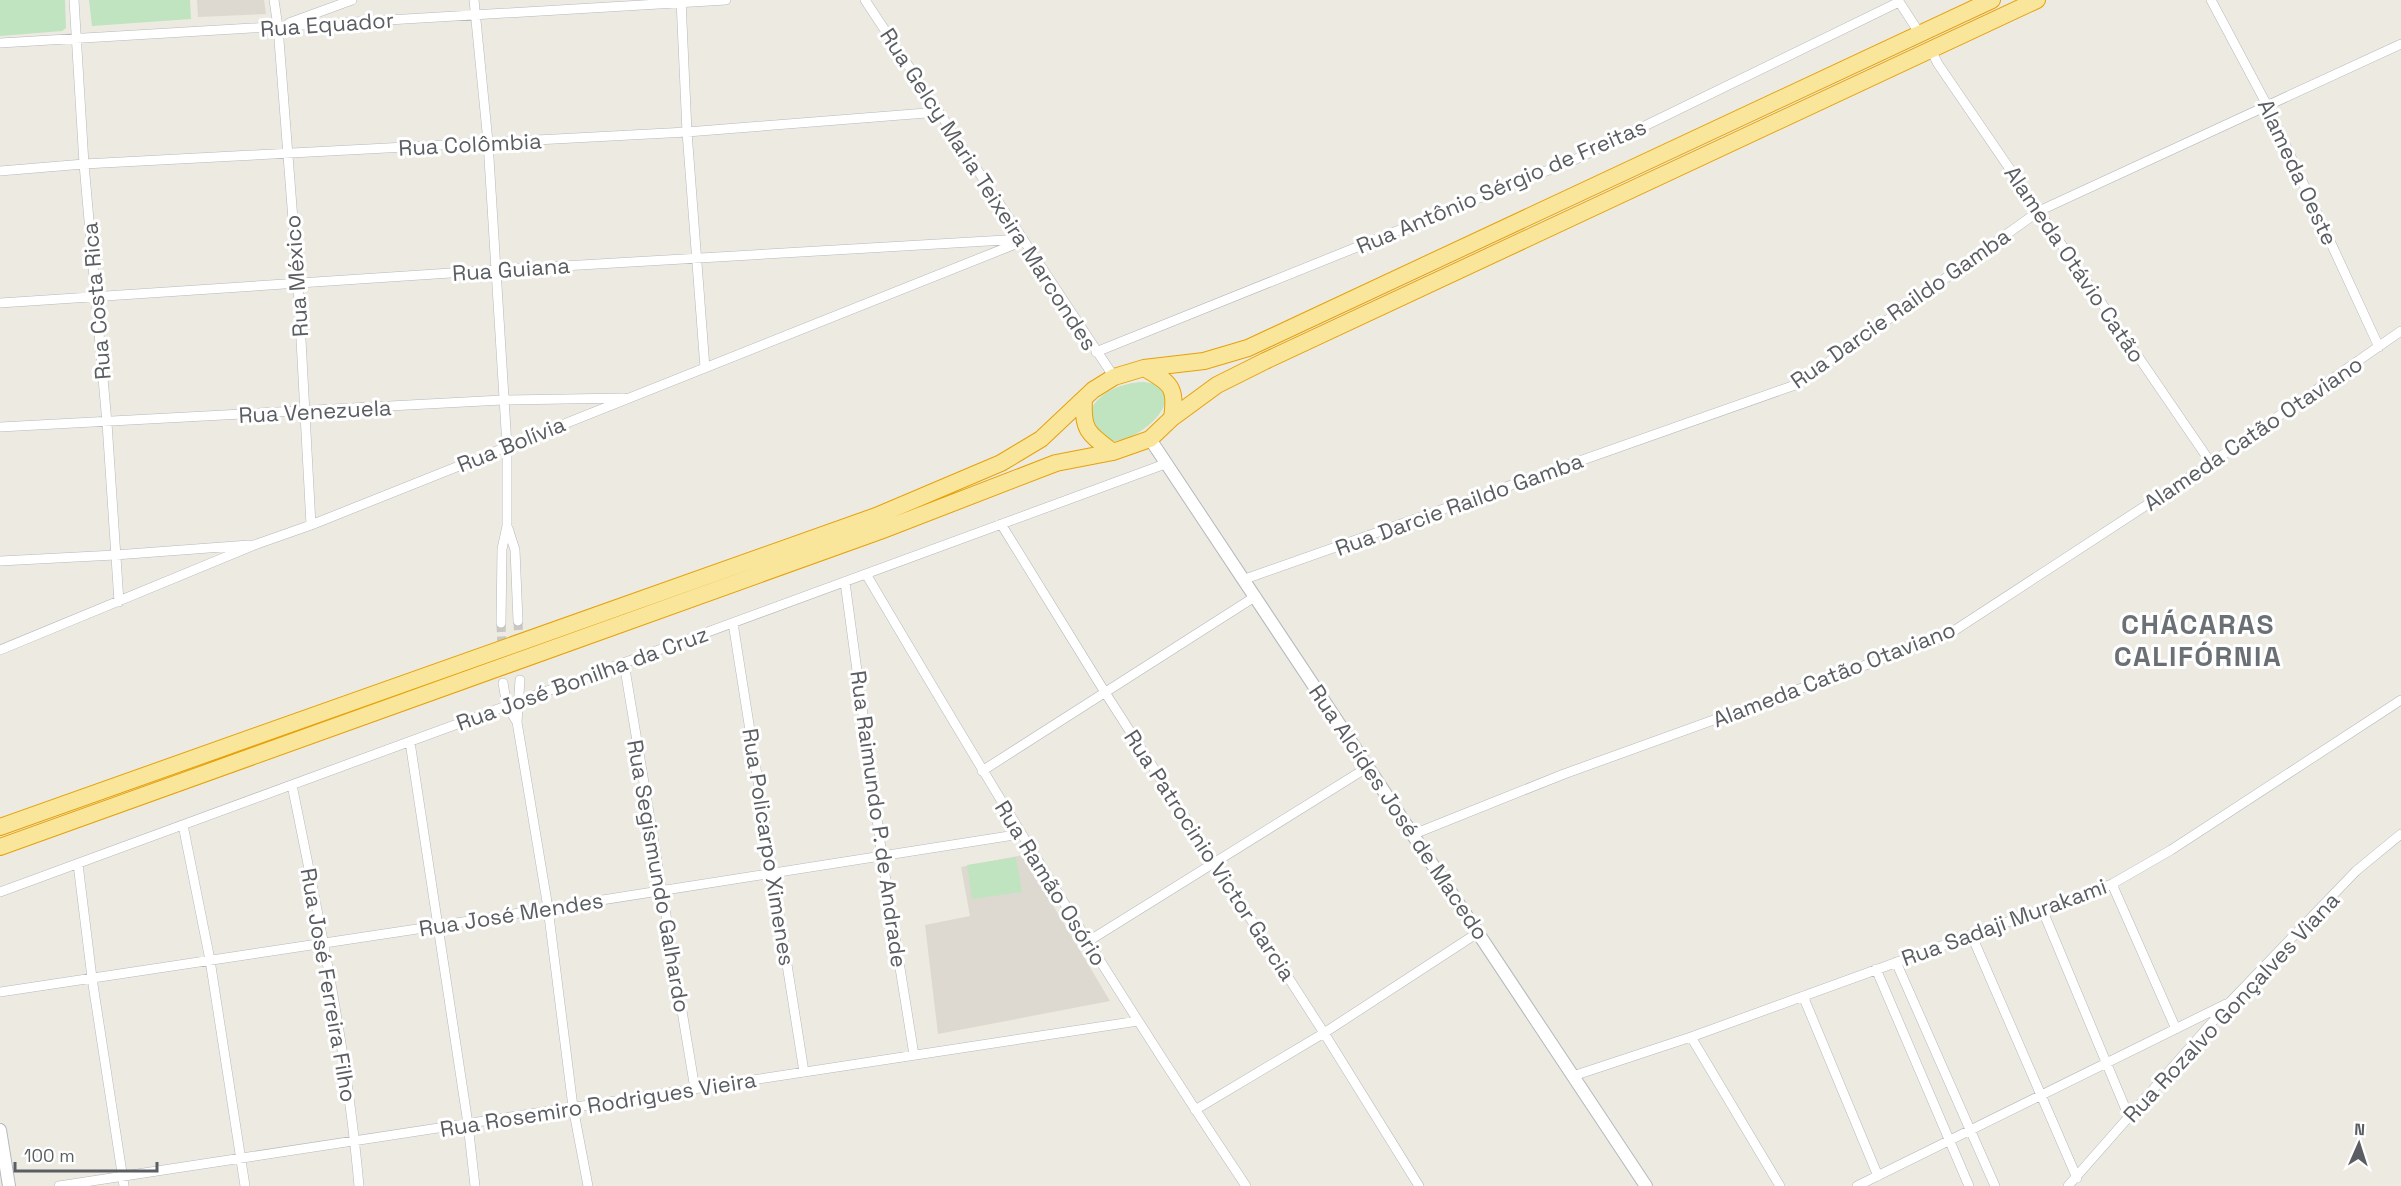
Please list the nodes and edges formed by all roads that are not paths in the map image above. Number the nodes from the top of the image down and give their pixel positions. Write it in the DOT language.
graph roads {
  1 [pos="74,0"];
  2 [pos="274,0"];
  3 [pos="352,0"];
  4 [pos="474,0"];
  5 [pos="726,0"];
  6 [pos="865,0"];
  7 [pos="1992,0"];
  8 [pos="2037,0"];
  9 [pos="2211,0"];
  10 [pos="1898,1"];
  11 [pos="681,2"];
  12 [pos="475,14"];
  13 [pos="278,27"];
  14 [pos="1920,34"];
  15 [pos="76,38"];
  16 [pos="0,43"];
  17 [pos="2401,45"];
  18 [pos="1935,57"];
  19 [pos="2268,107"];
  20 [pos="939,112"];
  21 [pos="687,132"];
  22 [pos="488,142"];
  23 [pos="288,155"];
  24 [pos="84,164"];
  25 [pos="0,171"];
  26 [pos="2038,211"];
  27 [pos="1023,240"];
  28 [pos="695,258"];
  29 [pos="496,270"];
  30 [pos="298,284"];
  31 [pos="96,296"];
  32 [pos="0,303"];
  33 [pos="2401,331"];
  34 [pos="2379,347"];
  35 [pos="1096,352"];
  36 [pos="705,368"];
  37 [pos="1144,368"];
  38 [pos="1114,377"];
  39 [pos="630,398"];
  40 [pos="502,400"];
  41 [pos="1084,400"];
  42 [pos="304,412"];
  43 [pos="1172,418"];
  44 [pos="107,423"];
  45 [pos="0,427"];
  46 [pos="1150,440"];
  47 [pos="507,446"];
  48 [pos="1113,452"];
  49 [pos="2211,463"];
  50 [pos="1165,464"];
  51 [pos="1001,524"];
  52 [pos="311,525"];
  53 [pos="507,526"];
  54 [pos="257,544"];
  55 [pos="115,555"];
  56 [pos="0,561"];
  57 [pos="866,574"];
  58 [pos="1245,579"];
  59 [pos="845,582"];
  60 [pos="1256,596"];
  61 [pos="119,602"];
  62 [pos="518,621"];
  63 [pos="501,623"];
  64 [pos="733,623"];
  65 [pos="0,650"];
  66 [pos="624,663"];
  67 [pos="520,680"];
  68 [pos="503,682"];
  69 [pos="1106,694"];
  70 [pos="2401,700"];
  71 [pos="520,701"];
  72 [pos="507,706"];
  73 [pos="517,722"];
  74 [pos="410,742"];
  75 [pos="1368,767"];
  76 [pos="982,771"];
  77 [pos="292,785"];
  78 [pos="183,825"];
  79 [pos="0,827"];
  80 [pos="1021,834"];
  81 [pos="1414,834"];
  82 [pos="2401,834"];
  83 [pos="0,847"];
  84 [pos="882,856"];
  85 [pos="1215,862"];
  86 [pos="78,864"];
  87 [pos="774,873"];
  88 [pos="2112,884"];
  89 [pos="662,890"];
  90 [pos="0,892"];
  91 [pos="548,908"];
  92 [pos="2042,909"];
  93 [pos="437,926"];
  94 [pos="1479,932"];
  95 [pos="1971,934"];
  96 [pos="1087,942"];
  97 [pos="324,943"];
  98 [pos="210,960"];
  99 [pos="1896,962"];
  100 [pos="1876,969"];
  101 [pos="92,978"];
  102 [pos="0,992"];
  103 [pos="1803,996"];
  104 [pos="2230,1002"];
  105 [pos="1138,1021"];
  106 [pos="2176,1029"];
  107 [pos="1324,1033"];
  108 [pos="1691,1037"];
  109 [pos="914,1055"];
  110 [pos="2108,1063"];
  111 [pos="804,1072"];
  112 [pos="1574,1076"];
  113 [pos="695,1089"];
  114 [pos="2042,1095"];
  115 [pos="573,1107"];
  116 [pos="1195,1110"];
  117 [pos="2129,1117"];
  118 [pos="468,1124"];
  119 [pos="0,1130"];
  120 [pos="1970,1130"];
  121 [pos="355,1140"];
  122 [pos="1948,1141"];
  123 [pos="240,1158"];
  124 [pos="1878,1176"];
  125 [pos="2077,1178"];
  126 [pos="123,1181"];
  127 [pos="9,1186"];
  128 [pos="59,1186"];
  129 [pos="245,1186"];
  130 [pos="360,1186"];
  131 [pos="475,1186"];
  132 [pos="588,1186"];
  133 [pos="1245,1186"];
  134 [pos="1419,1186"];
  135 [pos="1646,1186"];
  136 [pos="1780,1186"];
  137 [pos="1857,1186"];
  138 [pos="1970,1186"];
  139 [pos="1995,1186"];
  140 [pos="2068,1186"];
  1 -- 15 [label="street, Rua Costa Rica"];
  2 -- 13 [label="street, Rua México"];
  3 -- 13 [label="street"];
  4 -- 12 [label="street"];
  5 -- 11 [label="street, Rua Equador"];
  6 -- 20 [label="street, Rua Gelcy Maria Teixeira Marcondes"];
  7 -- 14 [label="highway"];
  8 -- 18 [label="highway"];
  9 -- 19 [label="street, Alameda Oeste"];
  10 -- 14 [label="street"];
  10 -- 35 [label="street, Rua Antônio Sérgio de Freitas"];
  11 -- 12 [label="street, Rua Equador"];
  11 -- 21 [label="street"];
  12 -- 13 [label="street, Rua Equador"];
  12 -- 22 [label="street"];
  13 -- 15 [label="street, Rua Equador"];
  13 -- 23 [label="street, Rua México"];
  14 -- 37 [label="highway"];
  15 -- 16 [label="street, Rua Equador"];
  15 -- 24 [label="street, Rua Costa Rica"];
  17 -- 19 [label="street, Rua Darcie Raildo Gamba"];
  18 -- 26 [label="street, Alameda Otávio Catão"];
  18 -- 43 [label="highway"];
  19 -- 26 [label="street, Rua Darcie Raildo Gamba"];
  19 -- 34 [label="street, Alameda Oeste"];
  20 -- 21 [label="street, Rua Colômbia"];
  20 -- 27 [label="street, Rua Gelcy Maria Teixeira Marcondes"];
  21 -- 22 [label="street, Rua Colômbia"];
  21 -- 28 [label="street"];
  22 -- 23 [label="street, Rua Colômbia"];
  22 -- 29 [label="street"];
  23 -- 24 [label="street, Rua Colômbia"];
  23 -- 30 [label="street, Rua México"];
  24 -- 25 [label="street, Rua Colômbia"];
  24 -- 31 [label="street, Rua Costa Rica"];
  26 -- 49 [label="street, Alameda Otávio Catão"];
  26 -- 58 [label="street, Rua Darcie Raildo Gamba"];
  27 -- 28 [label="street, Rua Guiana"];
  27 -- 35 [label="street, Rua Gelcy Maria Teixeira Marcondes"];
  27 -- 36 [label="street, Rua Bolívia"];
  28 -- 29 [label="street, Rua Guiana"];
  28 -- 36 [label="street"];
  29 -- 30 [label="street, Rua Guiana"];
  29 -- 40 [label="street"];
  30 -- 31 [label="street, Rua Guiana"];
  30 -- 42 [label="street, Rua México"];
  31 -- 32 [label="street, Rua Guiana"];
  31 -- 44 [label="street, Rua Costa Rica"];
  33 -- 34 [label="street, Alameda Catão Otaviano"];
  34 -- 49 [label="street, Alameda Catão Otaviano"];
  35 -- 38 [label="street, Rua Gelcy Maria Teixeira Marcondes"];
  36 -- 39 [label="street, Rua Bolívia"];
  37 -- 38 [label="highway"];
  37 -- 43 [label="highway"];
  38 -- 41 [label="highway"];
  39 -- 40 [label="street, Rua Venezuela"];
  39 -- 47 [label="street, Rua Bolívia"];
  40 -- 42 [label="street, Rua Venezuela"];
  40 -- 47 [label="street"];
  41 -- 48 [label="highway"];
  41 -- 79 [label="highway"];
  42 -- 44 [label="street, Rua Venezuela"];
  42 -- 52 [label="street, Rua México"];
  43 -- 46 [label="highway"];
  44 -- 45 [label="street, Rua Venezuela"];
  44 -- 55 [label="street, Rua Costa Rica"];
  46 -- 48 [label="highway"];
  46 -- 50 [label="street, Rua Alcídes José de Macedo"];
  47 -- 52 [label="street, Rua Bolívia"];
  47 -- 53 [label="street"];
  48 -- 83 [label="highway"];
  49 -- 81 [label="street, Alameda Catão Otaviano"];
  50 -- 51 [label="street, Rua José Bonilha da Cruz"];
  50 -- 58 [label="street, Rua Alcídes José de Macedo"];
  51 -- 57 [label="street, Rua José Bonilha da Cruz"];
  51 -- 69 [label="street, Rua Patrocinio Victor Garcia"];
  52 -- 54 [label="street, Rua Bolívia"];
  53 -- 62 [label="street"];
  53 -- 63 [label="street"];
  54 -- 55 [label="street"];
  54 -- 61 [label="street, Rua Bolívia"];
  55 -- 56 [label="street"];
  55 -- 61 [label="street, Rua Costa Rica"];
  57 -- 59 [label="street, Rua José Bonilha da Cruz"];
  57 -- 76 [label="street, Rua Ramão Osório"];
  58 -- 60 [label="street, Rua Alcídes José de Macedo"];
  59 -- 64 [label="street, Rua José Bonilha da Cruz"];
  59 -- 84 [label="street, Rua Raimundo P. de Andrade"];
  60 -- 69 [label="street"];
  60 -- 75 [label="street, Rua Alcídes José de Macedo"];
  61 -- 65 [label="street, Rua Bolívia"];
  64 -- 66 [label="street, Rua José Bonilha da Cruz"];
  64 -- 87 [label="street, Rua Policarpo Ximenes"];
  66 -- 71 [label="street, Rua José Bonilha da Cruz"];
  66 -- 89 [label="street, Rua Segismundo Galhardo"];
  67 -- 71 [label="street"];
  68 -- 72 [label="street"];
  69 -- 76 [label="street"];
  69 -- 85 [label="street, Rua Patrocinio Victor Garcia"];
  70 -- 88 [label="street, Rua Sadaji Murakami"];
  71 -- 72 [label="street, Rua José Bonilha da Cruz"];
  71 -- 73 [label="street"];
  72 -- 73 [label="street"];
  72 -- 74 [label="street, Rua José Bonilha da Cruz"];
  73 -- 91 [label="street"];
  74 -- 77 [label="street, Rua José Bonilha da Cruz"];
  74 -- 93 [label="street"];
  75 -- 81 [label="street, Rua Alcídes José de Macedo"];
  75 -- 85 [label="street"];
  76 -- 80 [label="street, Rua Ramão Osório"];
  77 -- 78 [label="street, Rua José Bonilha da Cruz"];
  77 -- 97 [label="street, Rua José Ferreira Filho"];
  78 -- 86 [label="street, Rua José Bonilha da Cruz"];
  78 -- 98 [label="street"];
  80 -- 84 [label="street, Rua José Mendes"];
  80 -- 96 [label="street, Rua Ramão Osório"];
  81 -- 94 [label="street, Rua Alcídes José de Macedo"];
  82 -- 104 [label="street, Rua Rozalvo Gonçalves Viana"];
  84 -- 87 [label="street, Rua José Mendes"];
  84 -- 109 [label="street, Rua Raimundo P. de Andrade"];
  85 -- 96 [label="street"];
  85 -- 107 [label="street, Rua Patrocinio Victor Garcia"];
  86 -- 90 [label="street, Rua José Bonilha da Cruz"];
  86 -- 101 [label="street"];
  87 -- 89 [label="street, Rua José Mendes"];
  87 -- 111 [label="street, Rua Policarpo Ximenes"];
  88 -- 92 [label="street, Rua Sadaji Murakami"];
  88 -- 106 [label="street"];
  89 -- 91 [label="street, Rua José Mendes"];
  89 -- 113 [label="street, Rua Segismundo Galhardo"];
  91 -- 93 [label="street, Rua José Mendes"];
  91 -- 115 [label="street"];
  92 -- 95 [label="street, Rua Sadaji Murakami"];
  92 -- 110 [label="street"];
  93 -- 97 [label="street, Rua José Mendes"];
  93 -- 118 [label="street"];
  94 -- 107 [label="street"];
  94 -- 112 [label="street, Rua Alcídes José de Macedo"];
  95 -- 99 [label="street, Rua Sadaji Murakami"];
  95 -- 114 [label="street"];
  96 -- 105 [label="street, Rua Ramão Osório"];
  97 -- 98 [label="street, Rua José Mendes"];
  97 -- 121 [label="street, Rua José Ferreira Filho"];
  98 -- 101 [label="street, Rua José Mendes"];
  98 -- 123 [label="street"];
  99 -- 100 [label="street, Rua Sadaji Murakami"];
  99 -- 120 [label="street"];
  100 -- 103 [label="street, Rua Sadaji Murakami"];
  100 -- 122 [label="street"];
  101 -- 102 [label="street, Rua José Mendes"];
  101 -- 126 [label="street"];
  103 -- 108 [label="street, Rua Sadaji Murakami"];
  103 -- 124 [label="street"];
  104 -- 106 [label="street"];
  104 -- 117 [label="street, Rua Rozalvo Gonçalves Viana"];
  105 -- 109 [label="street, Rua Rosemiro Rodrigues Vieira"];
  105 -- 116 [label="street, Rua Ramão Osório"];
  106 -- 110 [label="street"];
  107 -- 116 [label="street"];
  107 -- 134 [label="street, Rua Patrocinio Victor Garcia"];
  108 -- 112 [label="street, Rua Sadaji Murakami"];
  108 -- 136 [label="street"];
  109 -- 111 [label="street, Rua Rosemiro Rodrigues Vieira"];
  110 -- 114 [label="street"];
  110 -- 117 [label="street"];
  111 -- 113 [label="street, Rua Rosemiro Rodrigues Vieira"];
  112 -- 135 [label="street, Rua Alcídes José de Macedo"];
  113 -- 115 [label="street, Rua Rosemiro Rodrigues Vieira"];
  114 -- 120 [label="street"];
  114 -- 125 [label="street"];
  115 -- 118 [label="street, Rua Rosemiro Rodrigues Vieira"];
  115 -- 132 [label="street"];
  116 -- 133 [label="street, Rua Ramão Osório"];
  117 -- 125 [label="street, Rua Rozalvo Gonçalves Viana"];
  118 -- 121 [label="street, Rua Rosemiro Rodrigues Vieira"];
  118 -- 131 [label="street"];
  119 -- 127 [label="street"];
  120 -- 122 [label="street"];
  120 -- 139 [label="street"];
  121 -- 123 [label="street, Rua Rosemiro Rodrigues Vieira"];
  121 -- 130 [label="street, Rua José Ferreira Filho"];
  122 -- 124 [label="street"];
  122 -- 138 [label="street"];
  123 -- 126 [label="street, Rua Rosemiro Rodrigues Vieira"];
  123 -- 129 [label="street"];
  124 -- 137 [label="street"];
  125 -- 140 [label="street, Rua Rozalvo Gonçalves Viana"];
  126 -- 128 [label="street, Rua Rosemiro Rodrigues Vieira"];
}
